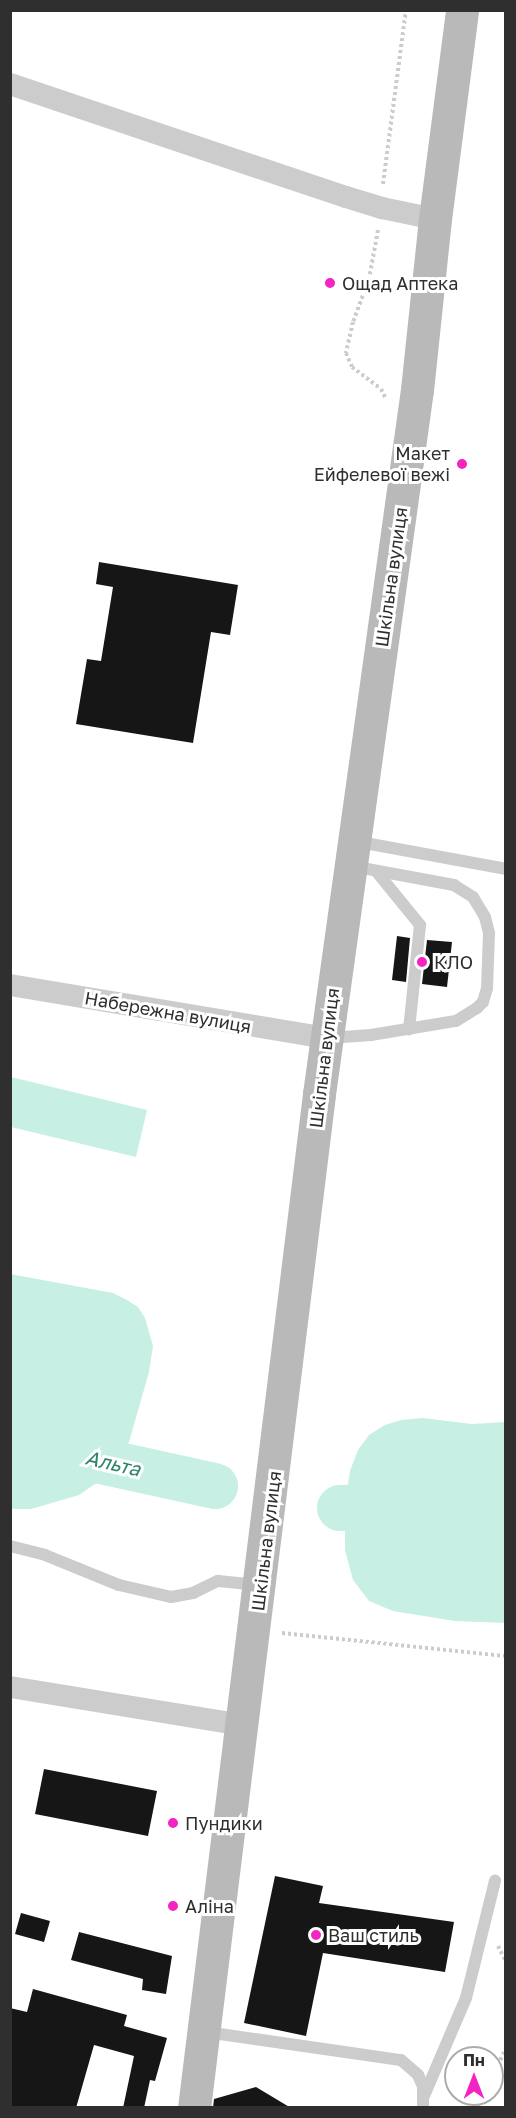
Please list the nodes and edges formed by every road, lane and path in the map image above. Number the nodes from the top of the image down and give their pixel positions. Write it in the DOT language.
graph roads {
  1 [pos="406,10"];
  2 [pos="462,10"];
  3 [pos="10,84"];
  4 [pos="382,208"];
  5 [pos="435,219"];
  6 [pos="388,410"];
  7 [pos="360,859"];
  8 [pos="506,869"];
  9 [pos="10,985"];
  10 [pos="408,1029"];
  11 [pos="326,1038"];
  12 [pos="10,1546"];
  13 [pos="261,1585"];
  14 [pos="255,1630"];
  15 [pos="506,1656"];
  16 [pos="10,1687"];
  17 [pos="242,1725"];
  18 [pos="495,1881"];
  19 [pos="203,2032"];
  20 [pos="423,2102"];
  21 [pos="194,2108"];
  1 -- 4 [label="path"];
  2 -- 5 [label="main road, Шкільна вулиця"];
  3 -- 4 [label="street"];
  4 -- 5 [label="street"];
  4 -- 6 [label="path"];
  5 -- 7 [label="main road, Шкільна вулиця"];
  7 -- 8 [label="lane"];
  7 -- 10 [label="lane"];
  7 -- 10 [label="lane"];
  7 -- 11 [label="main road, Шкільна вулиця"];
  9 -- 11 [label="street, Набережна вулиця"];
  10 -- 11 [label="lane"];
  11 -- 13 [label="main road, Шкільна вулиця"];
  12 -- 13 [label="lane"];
  13 -- 14 [label="main road, Шкільна вулиця"];
  14 -- 15 [label="path"];
  14 -- 17 [label="main road, Шкільна вулиця"];
  16 -- 17 [label="street"];
  17 -- 19 [label="main road, Шкільна вулиця"];
  18 -- 20 [label="lane"];
  19 -- 20 [label="lane"];
  19 -- 21 [label="main road, Шкільна вулиця"];
}
